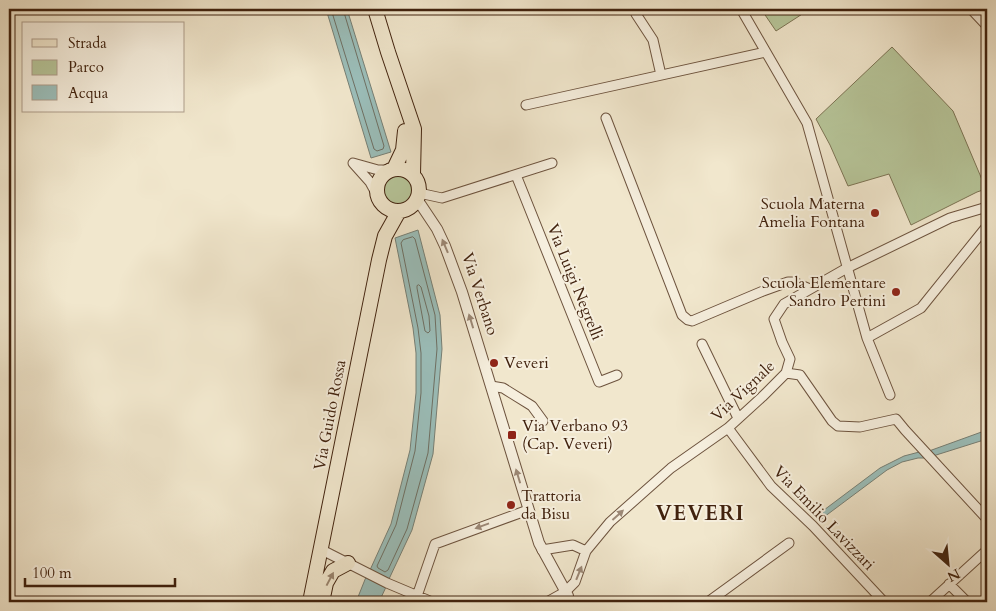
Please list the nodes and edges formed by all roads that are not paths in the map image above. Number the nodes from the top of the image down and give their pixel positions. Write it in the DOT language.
graph roads {
  1 [pos="375,9"];
  2 [pos="634,9"];
  3 [pos="741,9"];
  4 [pos="971,9"];
  5 [pos="987,26"];
  6 [pos="388,52"];
  7 [pos="766,52"];
  8 [pos="661,75"];
  9 [pos="526,104"];
  10 [pos="606,118"];
  11 [pos="552,163"];
  12 [pos="391,170"];
  13 [pos="413,174"];
  14 [pos="516,175"];
  15 [pos="376,193"];
  16 [pos="418,196"];
  17 [pos="385,207"];
  18 [pos="987,207"];
  19 [pos="399,211"];
  20 [pos="987,226"];
  21 [pos="385,236"];
  22 [pos="847,268"];
  23 [pos="810,289"];
  24 [pos="867,338"];
  25 [pos="702,344"];
  26 [pos="786,373"];
  27 [pos="617,375"];
  28 [pos="491,386"];
  29 [pos="890,395"];
  30 [pos="738,418"];
  31 [pos="543,421"];
  32 [pos="728,428"];
  33 [pos="528,510"];
  34 [pos="987,519"];
  35 [pos="789,543"];
  36 [pos="320,549"];
  37 [pos="542,550"];
  38 [pos="987,550"];
  39 [pos="586,551"];
  40 [pos="348,563"];
  41 [pos="949,584"];
  42 [pos="417,596"];
  43 [pos="567,597"];
  44 [pos="310,602"];
  45 [pos="322,602"];
  46 [pos="432,602"];
  47 [pos="547,602"];
  48 [pos="708,602"];
  49 [pos="884,602"];
  50 [pos="930,602"];
  51 [pos="967,602"];
  1 -- 6 [label="main road"];
  2 -- 8 [label="street"];
  3 -- 7 [label="street"];
  4 -- 5 [label="street"];
  6 -- 12 [label="main road"];
  6 -- 13 [label="main road"];
  7 -- 8 [label="street"];
  7 -- 22 [label="street"];
  8 -- 9 [label="street"];
  10 -- 23 [label="street"];
  11 -- 14 [label="street"];
  12 -- 13 [label="main road"];
  12 -- 15 [label="main road"];
  12 -- 15 [label="street"];
  13 -- 16 [label="main road"];
  14 -- 16 [label="street"];
  14 -- 27 [label="street, Via Luigi Negrelli"];
  15 -- 17 [label="main road"];
  16 -- 19 [label="main road"];
  28 -- 16 [label="street, Via Verbano, one-way"];
  17 -- 19 [label="main road"];
  17 -- 21 [label="main road"];
  18 -- 22 [label="street, Via Vignale"];
  19 -- 21 [label="main road"];
  20 -- 24 [label="street"];
  21 -- 36 [label="main road, Via Guido Rossa"];
  22 -- 23 [label="street, Via Vignale"];
  22 -- 24 [label="street"];
  23 -- 26 [label="street, Via Vignale"];
  24 -- 29 [label="street"];
  25 -- 30 [label="street"];
  26 -- 30 [label="street, Via Vignale"];
  26 -- 34 [label="street"];
  28 -- 31 [label="street"];
  33 -- 28 [label="street, Via Verbano, one-way"];
  30 -- 32 [label="street, Via Vignale"];
  39 -- 32 [label="street, Via Vignale, one-way"];
  32 -- 49 [label="street, Via Emilio Lavizzari"];
  33 -- 37 [label="street, Via Verbano"];
  33 -- 42 [label="street, one-way"];
  35 -- 48 [label="street"];
  36 -- 40 [label="street"];
  36 -- 44 [label="main road, Via Guido Rossa"];
  37 -- 39 [label="street"];
  37 -- 43 [label="street, Via Verbano"];
  38 -- 41 [label="street"];
  43 -- 39 [label="street, one-way"];
  40 -- 42 [label="street"];
  45 -- 40 [label="main road, one-way"];
  41 -- 50 [label="street"];
  41 -- 51 [label="street"];
  42 -- 46 [label="street"];
  43 -- 47 [label="street"];
}
